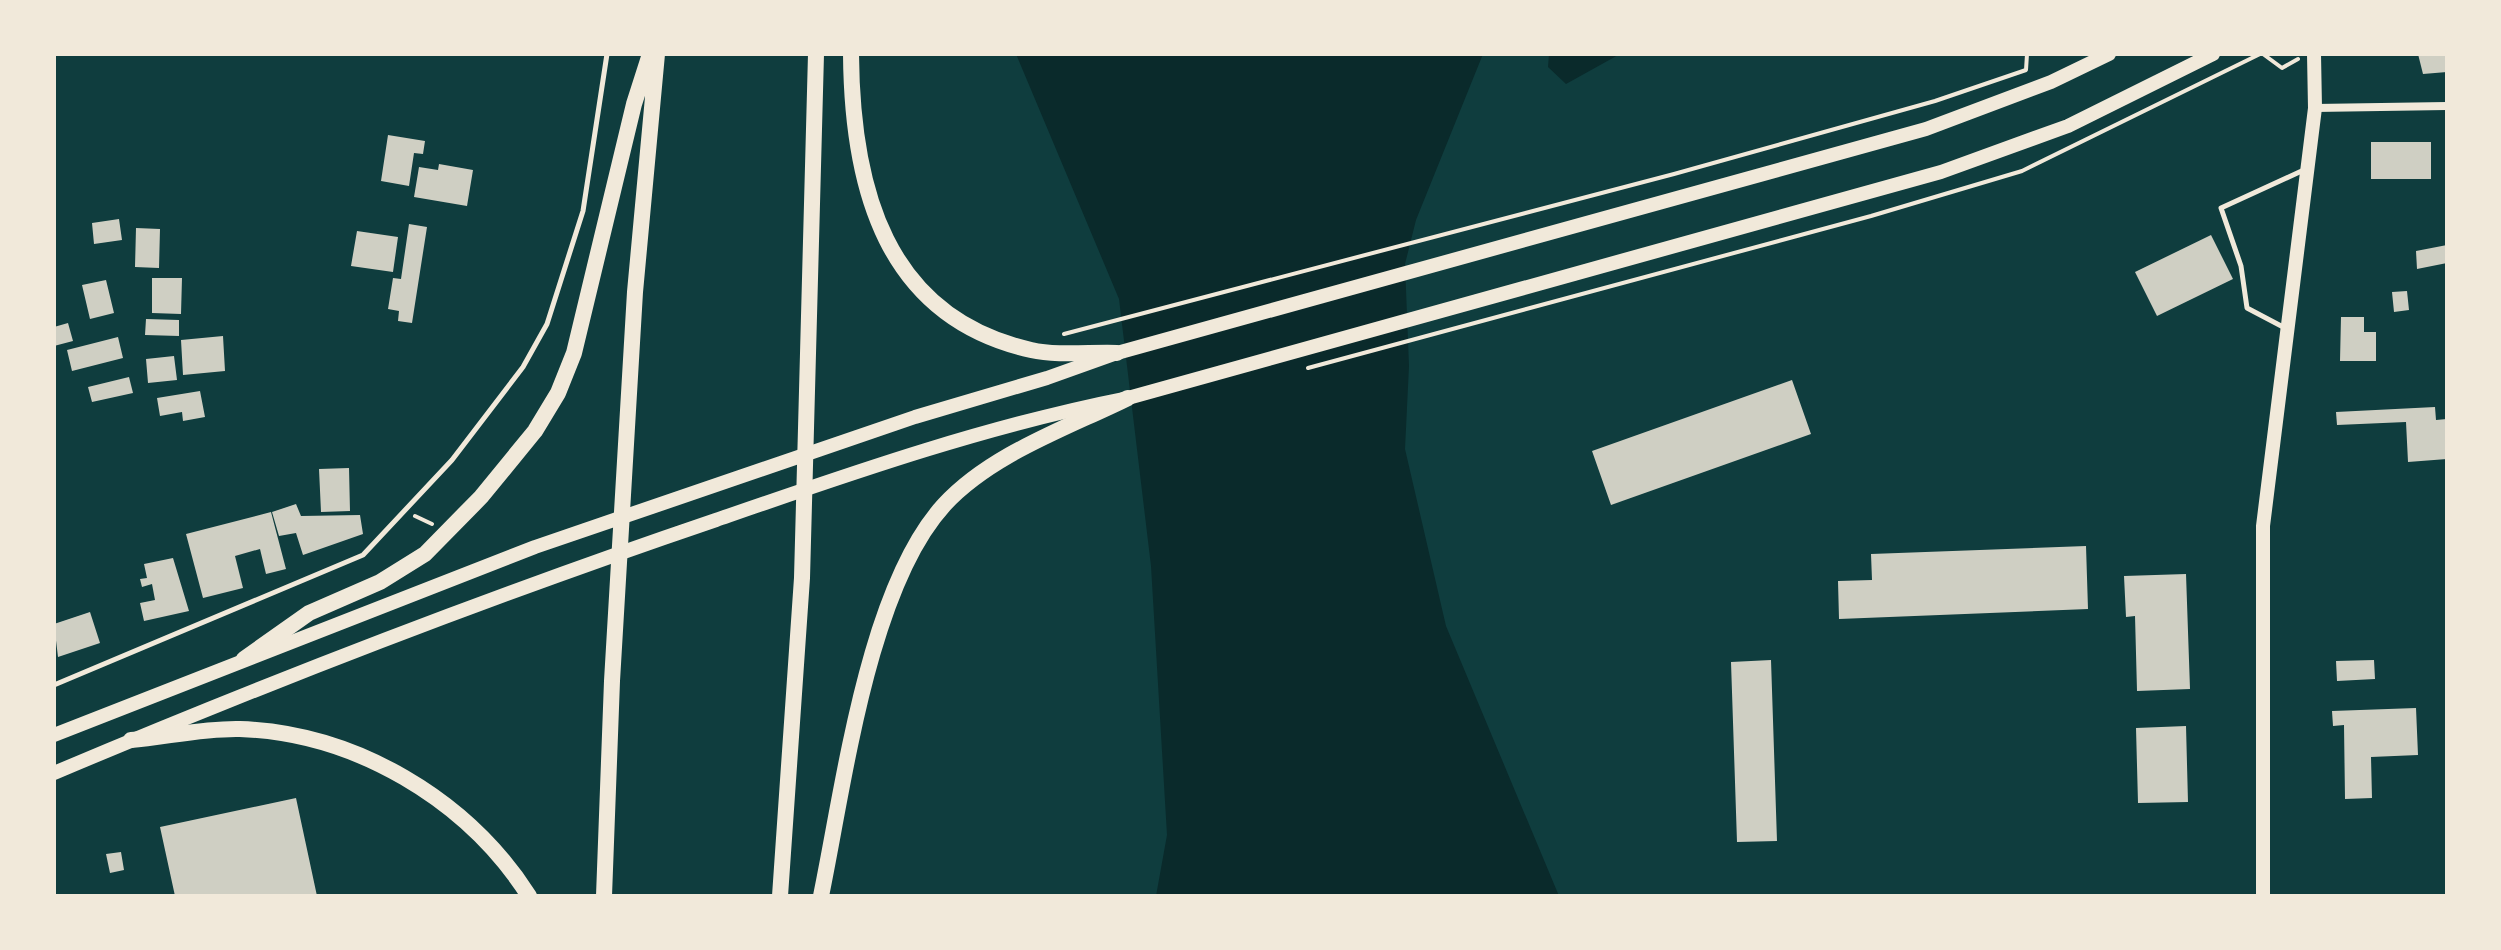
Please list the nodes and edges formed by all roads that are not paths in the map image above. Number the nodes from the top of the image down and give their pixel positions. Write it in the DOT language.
graph roads {
  1 [pos="607,54"];
  2 [pos="650,54"];
  3 [pos="657,54"];
  4 [pos="816,54"];
  5 [pos="851,54"];
  6 [pos="2109,54"];
  7 [pos="2213,54"];
  8 [pos="2311,54"];
  9 [pos="2447,106"];
  10 [pos="2315,108"];
  11 [pos="2307,168"];
  12 [pos="2287,329"];
  13 [pos="1117,353"];
  14 [pos="1128,398"];
  15 [pos="244,659"];
  16 [pos="54,685"];
  17 [pos="54,735"];
  18 [pos="131,740"];
  19 [pos="54,773"];
  20 [pos="529,896"];
  21 [pos="604,896"];
  22 [pos="780,896"];
  23 [pos="821,896"];
  24 [pos="2263,896"];
  1 -- 16 [label="lane"];
  2 -- 15 [label="main road"];
  3 -- 21 [label="main road"];
  4 -- 22 [label="main road"];
  5 -- 13 [label="main road"];
  6 -- 13 [label="main road"];
  7 -- 14 [label="main road"];
  8 -- 10 [label="main road"];
  9 -- 10 [label="street"];
  10 -- 11 [label="main road"];
  11 -- 12 [label="main road"];
  11 -- 12 [label="lane"];
  12 -- 24 [label="main road"];
  13 -- 15 [label="main road"];
  14 -- 18 [label="main road"];
  14 -- 23 [label="main road"];
  15 -- 17 [label="main road"];
  18 -- 19 [label="main road"];
  18 -- 20 [label="main road"];
}
